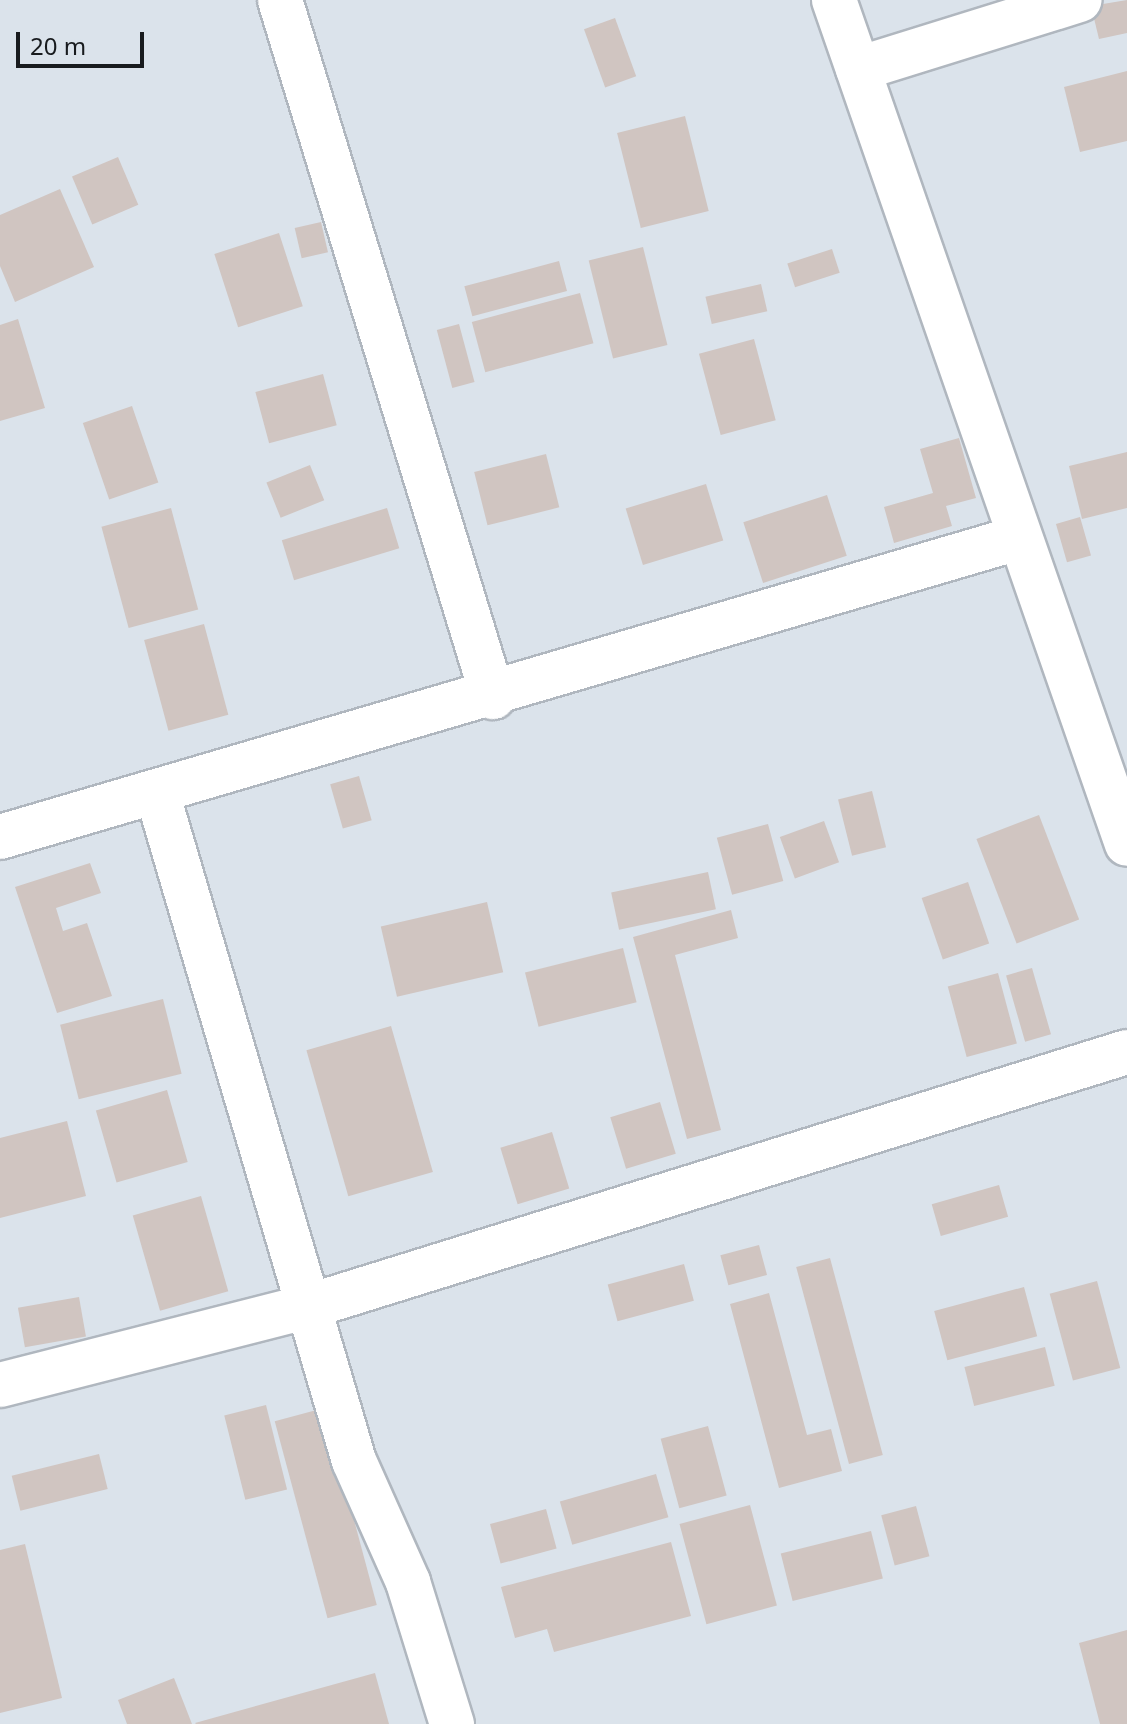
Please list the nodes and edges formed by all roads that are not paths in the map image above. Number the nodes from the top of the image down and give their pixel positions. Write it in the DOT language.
graph roads {
  1 [pos="280,0"];
  2 [pos="834,0"];
  3 [pos="1080,0"];
  4 [pos="858,69"];
  5 [pos="1018,538"];
  6 [pos="493,697"];
  7 [pos="158,796"];
  8 [pos="3,827"];
  9 [pos="1127,844"];
  10 [pos="1127,1052"];
  11 [pos="313,1305"];
  12 [pos="0,1385"];
  13 [pos="452,1724"];
  1 -- 6 [label="street"];
  2 -- 4 [label="street"];
  3 -- 4 [label="street"];
  4 -- 5 [label="street"];
  5 -- 6 [label="street"];
  5 -- 9 [label="street"];
  6 -- 7 [label="street"];
  7 -- 8 [label="street"];
  7 -- 11 [label="street"];
  10 -- 11 [label="street"];
  11 -- 12 [label="street"];
  11 -- 13 [label="street"];
}
